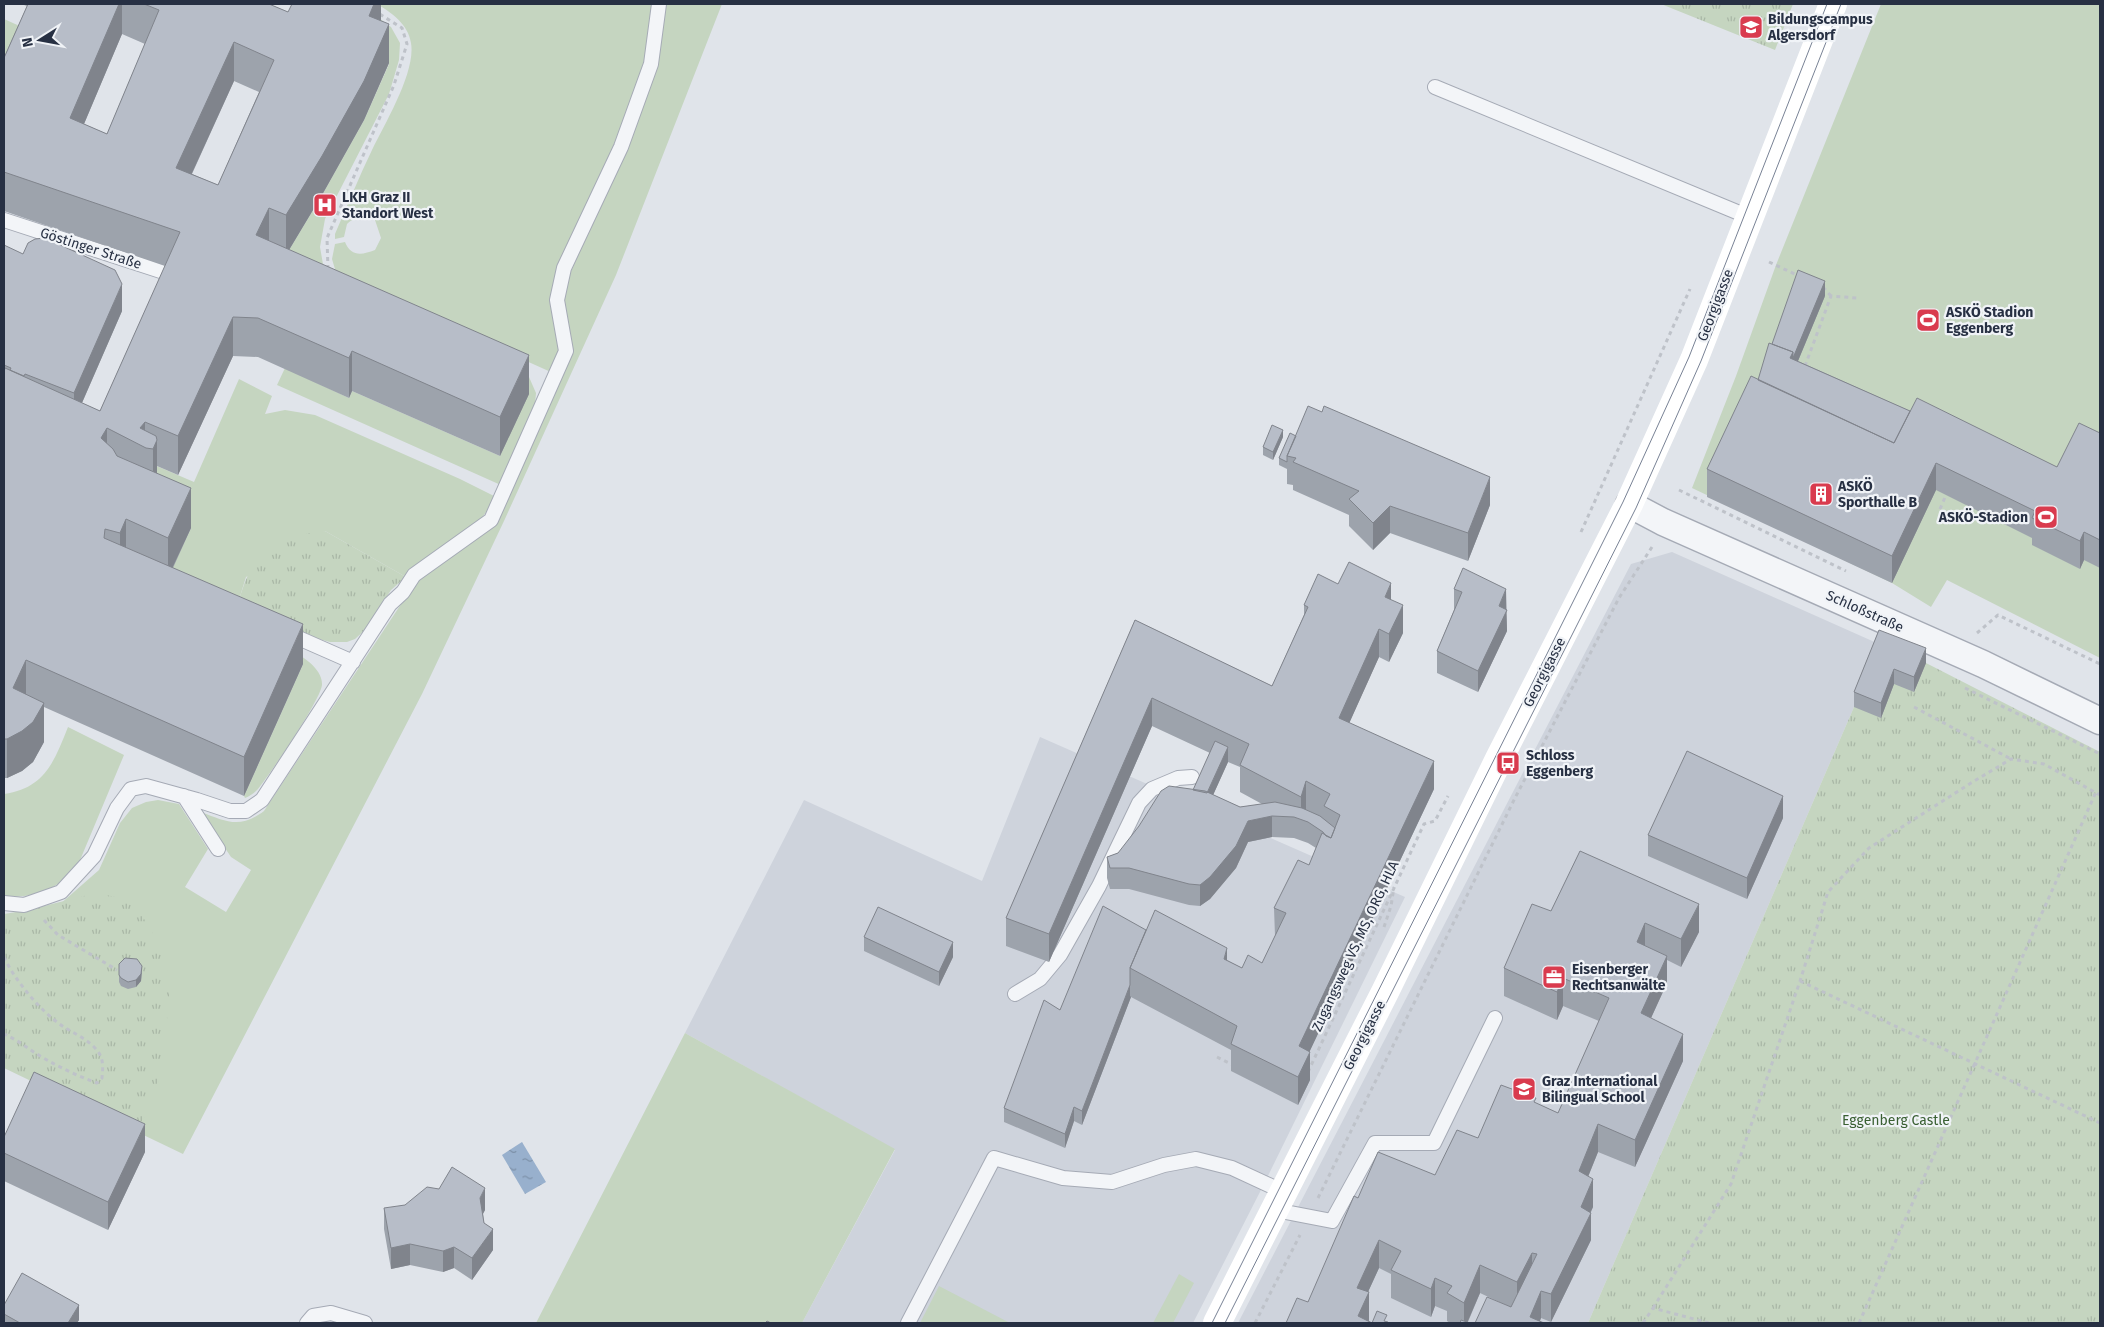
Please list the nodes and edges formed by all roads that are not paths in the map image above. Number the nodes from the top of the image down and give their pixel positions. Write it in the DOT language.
graph roads {
  1 [pos="659,4"];
  2 [pos="1833,4"];
  3 [pos="1435,87"];
  4 [pos="1749,217"];
  5 [pos="4,220"];
  6 [pos="179,276"];
  7 [pos="1629,504"];
  8 [pos="271,626"];
  9 [pos="353,662"];
  10 [pos="2100,721"];
  11 [pos="1192,778"];
  12 [pos="184,796"];
  13 [pos="218,849"];
  14 [pos="4,903"];
  15 [pos="1015,994"];
  16 [pos="1495,1018"];
  17 [pos="1280,1201"];
  18 [pos="307,1323"];
  19 [pos="365,1323"];
  20 [pos="908,1323"];
  21 [pos="1218,1323"];
  1 -- 9 [label="lane"];
  2 -- 4 [label="main road, Georgigasse"];
  3 -- 4 [label="lane"];
  4 -- 7 [label="main road, Georgigasse"];
  5 -- 6 [label="lane, Göstinger Straße"];
  7 -- 10 [label="street, Schloßstraße"];
  7 -- 17 [label="main road, Georgigasse"];
  8 -- 9 [label="lane"];
  9 -- 12 [label="lane"];
  11 -- 15 [label="lane"];
  12 -- 13 [label="lane"];
  12 -- 14 [label="lane"];
  16 -- 17 [label="lane"];
  17 -- 20 [label="lane"];
  17 -- 21 [label="main road, Georgigasse"];
  18 -- 19 [label="lane"];
}
